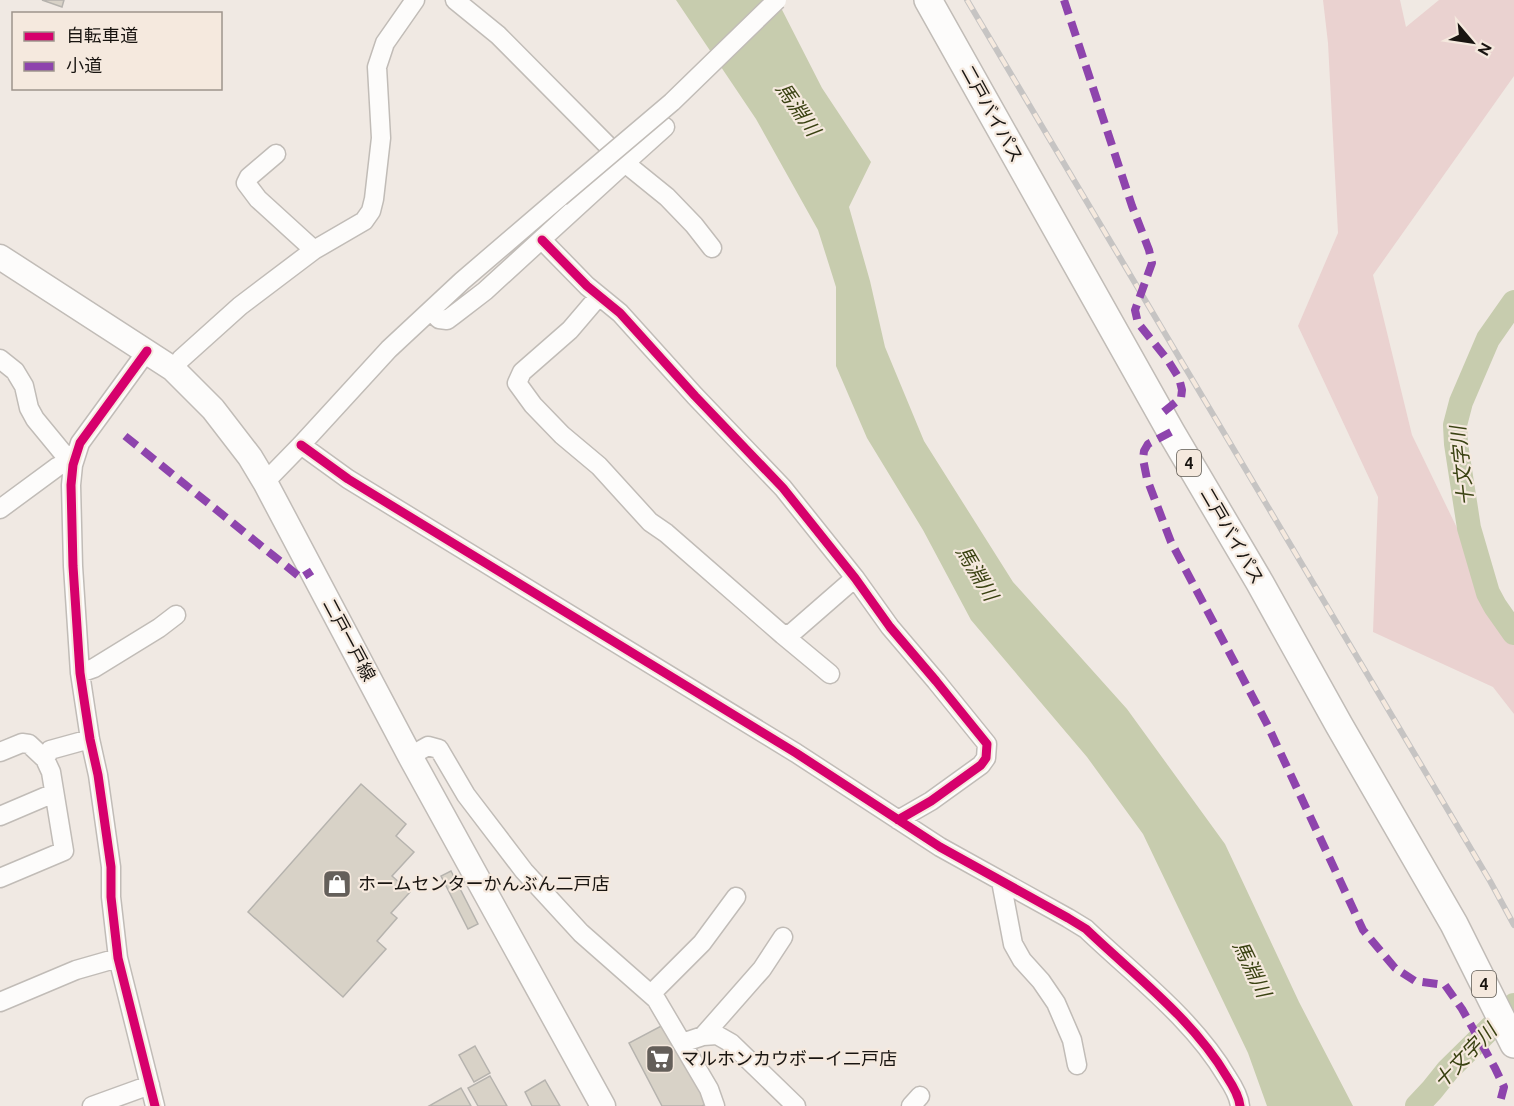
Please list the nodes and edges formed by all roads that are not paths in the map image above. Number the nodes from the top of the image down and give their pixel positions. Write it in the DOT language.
graph roads {
  1 [pos="415,0"];
  2 [pos="455,0"];
  3 [pos="777,0"];
  4 [pos="928,0"];
  5 [pos="665,127"];
  6 [pos="276,154"];
  7 [pos="625,163"];
  8 [pos="542,240"];
  9 [pos="712,248"];
  10 [pos="314,250"];
  11 [pos="0,257"];
  12 [pos="599,296"];
  13 [pos="430,311"];
  14 [pos="147,351"];
  15 [pos="0,360"];
  16 [pos="173,369"];
  17 [pos="301,445"];
  18 [pos="75,458"];
  19 [pos="265,482"];
  20 [pos="0,509"];
  21 [pos="855,578"];
  22 [pos="176,615"];
  23 [pos="783,635"];
  24 [pos="80,673"];
  25 [pos="830,674"];
  26 [pos="90,739"];
  27 [pos="0,752"];
  28 [pos="410,756"];
  29 [pos="45,759"];
  30 [pos="54,793"];
  31 [pos="0,816"];
  32 [pos="898,820"];
  33 [pos="0,878"];
  34 [pos="1001,881"];
  35 [pos="736,897"];
  36 [pos="783,937"];
  37 [pos="118,958"];
  38 [pos="651,994"];
  39 [pos="0,1002"];
  40 [pos="703,1036"];
  41 [pos="682,1043"];
  42 [pos="1514,1044"];
  43 [pos="1077,1065"];
  44 [pos="150,1085"];
  45 [pos="93,1106"];
  46 [pos="155,1106"];
  47 [pos="603,1106"];
  48 [pos="715,1106"];
  49 [pos="796,1106"];
  50 [pos="1240,1106"];
  1 -- 10 [label="street"];
  2 -- 7 [label="street"];
  3 -- 13 [label="street, bridge"];
  4 -- 42 [label="highway, 二戸バイパス / 4"];
  5 -- 7 [label="street"];
  6 -- 10 [label="street"];
  7 -- 8 [label="street"];
  7 -- 9 [label="street"];
  8 -- 12 [label="street"];
  8 -- 13 [label="street"];
  10 -- 16 [label="street"];
  11 -- 14 [label="main road, 二戸一戸線"];
  12 -- 21 [label="street"];
  12 -- 23 [label="street"];
  13 -- 17 [label="street"];
  14 -- 16 [label="main road, 二戸一戸線"];
  14 -- 18 [label="street"];
  15 -- 18 [label="street"];
  16 -- 19 [label="main road, 二戸一戸線"];
  17 -- 19 [label="street"];
  17 -- 32 [label="street"];
  18 -- 20 [label="street"];
  18 -- 24 [label="street"];
  19 -- 28 [label="main road, 二戸一戸線"];
  21 -- 23 [label="street"];
  21 -- 32 [label="street"];
  22 -- 24 [label="street"];
  23 -- 25 [label="street"];
  24 -- 26 [label="street"];
  26 -- 29 [label="street"];
  26 -- 37 [label="street"];
  27 -- 29 [label="street"];
  28 -- 38 [label="street"];
  28 -- 47 [label="main road, 二戸一戸線"];
  29 -- 30 [label="street"];
  30 -- 31 [label="street"];
  30 -- 33 [label="street"];
  32 -- 34 [label="street"];
  34 -- 43 [label="street"];
  34 -- 50 [label="street"];
  35 -- 38 [label="street"];
  36 -- 40 [label="street"];
  37 -- 39 [label="street"];
  37 -- 44 [label="street"];
  38 -- 41 [label="street"];
  40 -- 41 [label="street"];
  40 -- 49 [label="street"];
  41 -- 48 [label="street"];
  44 -- 45 [label="street"];
  44 -- 46 [label="street"];
}
